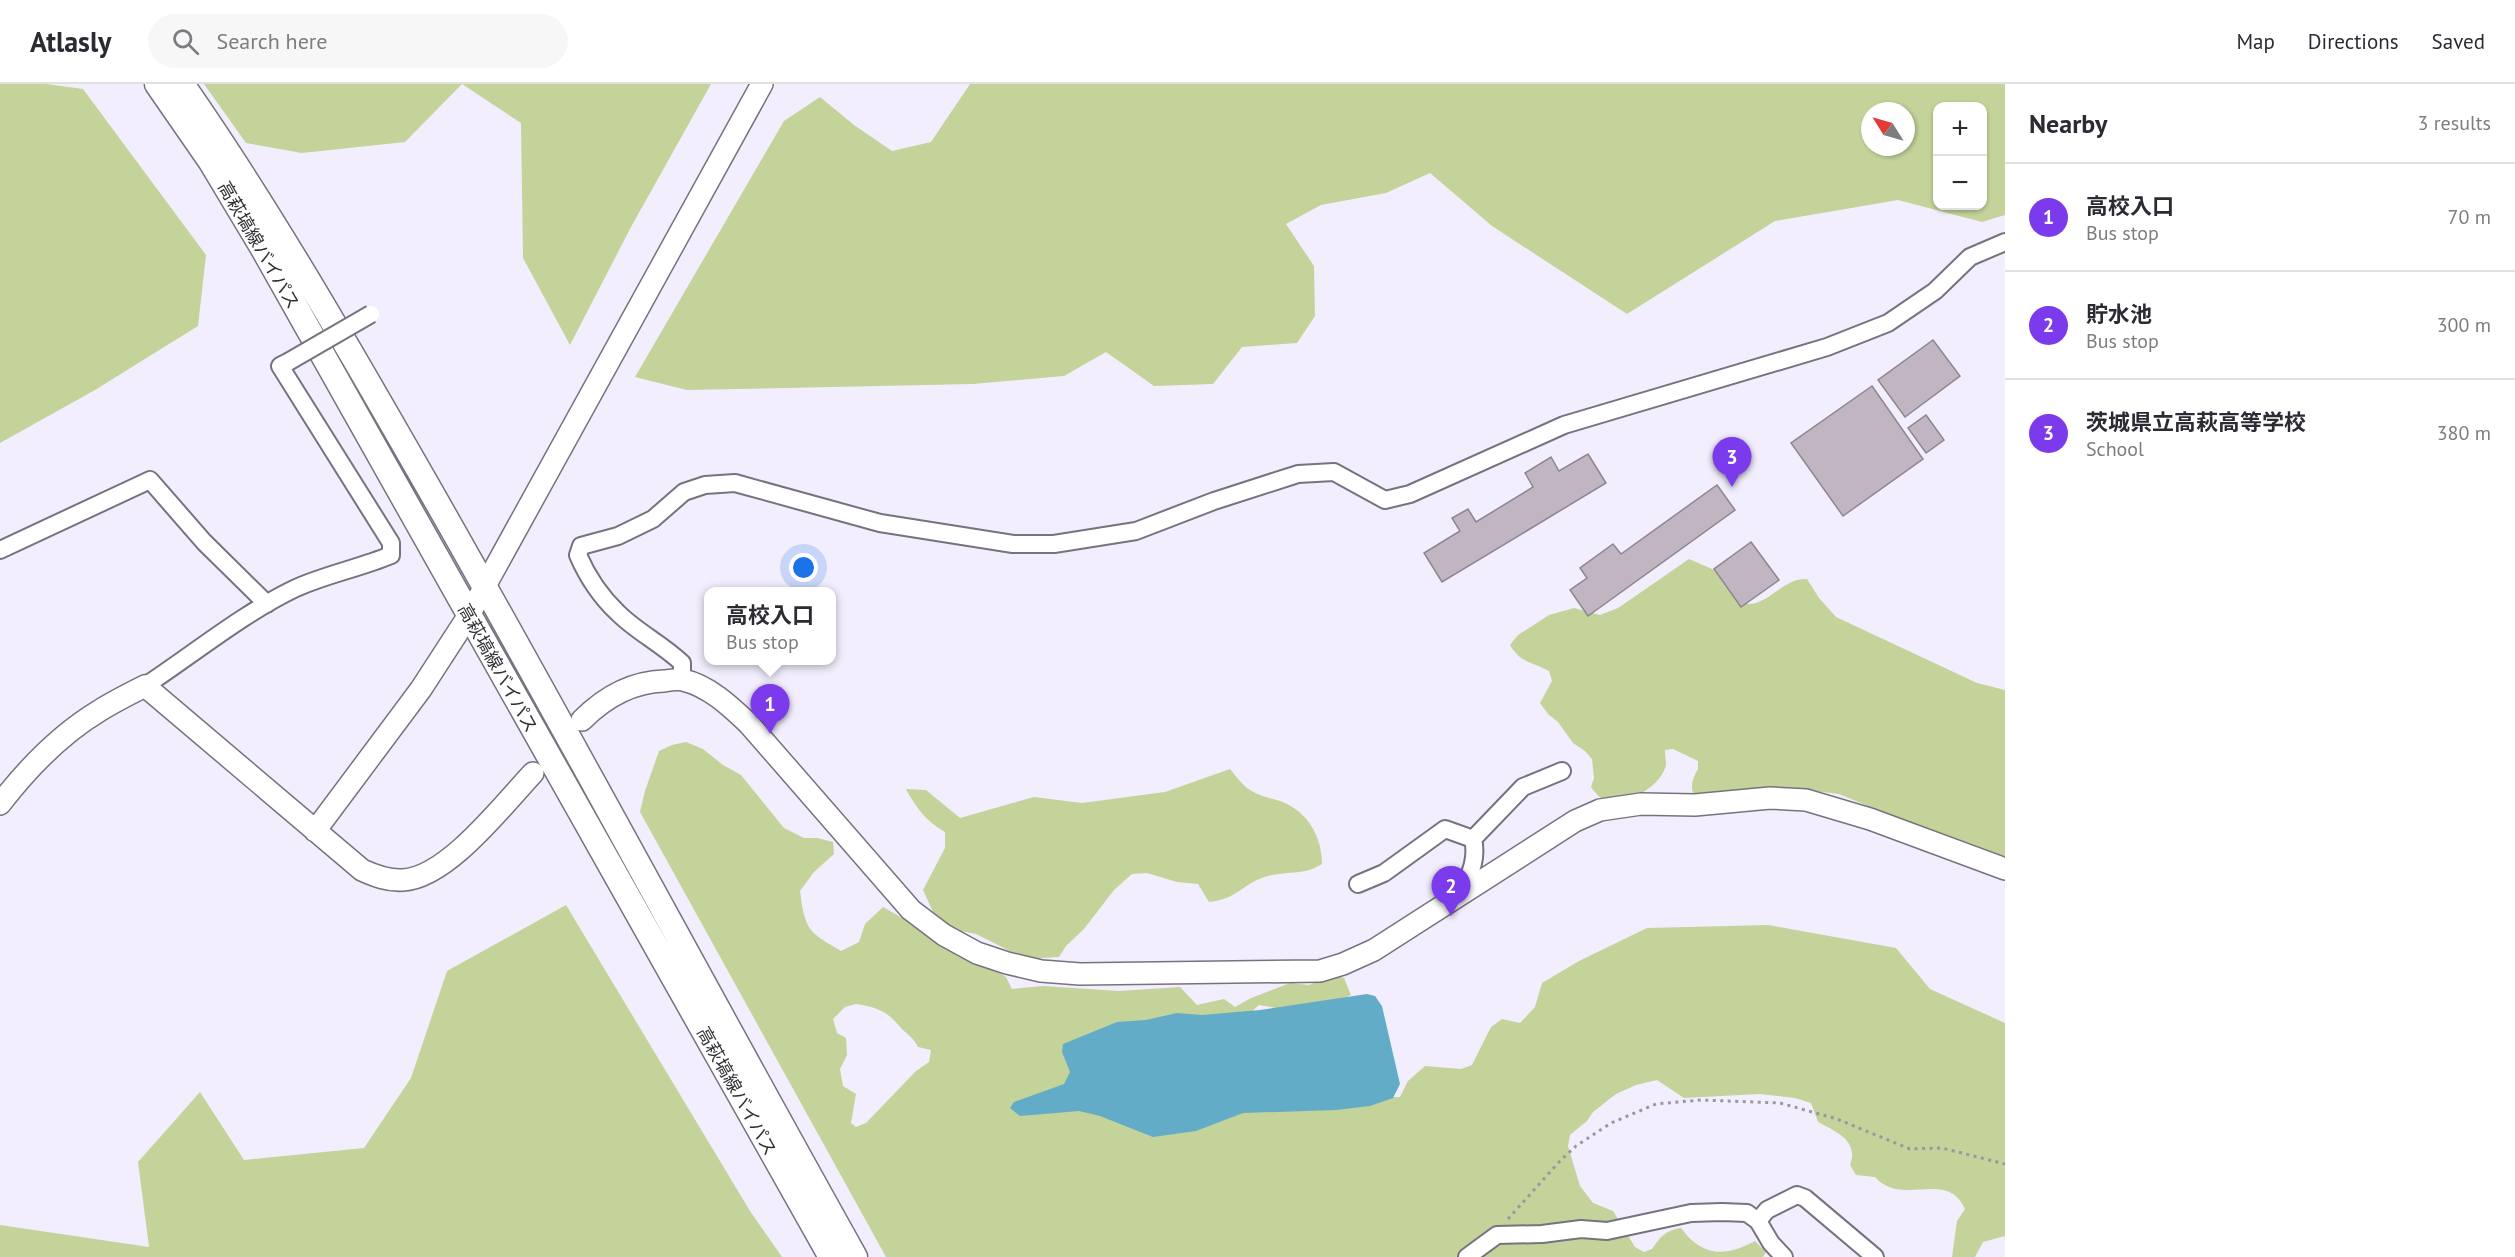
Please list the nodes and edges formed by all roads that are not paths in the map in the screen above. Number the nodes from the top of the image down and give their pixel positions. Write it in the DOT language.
graph roads {
  1 [pos="157,84"];
  2 [pos="182,84"];
  3 [pos="762,84"];
  4 [pos="220,156"];
  5 [pos="2005,242"];
  6 [pos="374,314"];
  7 [pos="0,550"];
  8 [pos="485,586"];
  9 [pos="267,604"];
  10 [pos="468,615"];
  11 [pos="682,680"];
  12 [pos="144,686"];
  13 [pos="582,720"];
  14 [pos="1562,771"];
  15 [pos="533,773"];
  16 [pos="0,804"];
  17 [pos="315,831"];
  18 [pos="1473,839"];
  19 [pos="2005,869"];
  20 [pos="1358,884"];
  21 [pos="1461,895"];
  22 [pos="754,1101"];
  23 [pos="1758,1221"];
  24 [pos="831,1257"];
  25 [pos="855,1257"];
  26 [pos="1467,1257"];
  27 [pos="1784,1257"];
  28 [pos="1875,1257"];
  1 -- 4 [label="main road, 高萩塙線バイパス"];
  2 -- 4 [label="main road, 高萩塙線バイパス"];
  3 -- 8 [label="street"];
  4 -- 8 [label="main road, 高萩塙線バイパス"];
  4 -- 10 [label="main road, 高萩塙線バイパス"];
  5 -- 11 [label="street"];
  6 -- 9 [label="street, bridge"];
  7 -- 9 [label="street"];
  8 -- 10 [label="street"];
  8 -- 22 [label="main road, 高萩塙線バイパス"];
  9 -- 12 [label="street"];
  10 -- 17 [label="street"];
  10 -- 22 [label="main road, 高萩塙線バイパス"];
  11 -- 13 [label="street"];
  11 -- 21 [label="street"];
  12 -- 16 [label="street"];
  12 -- 17 [label="street"];
  14 -- 18 [label="street"];
  15 -- 17 [label="street"];
  18 -- 20 [label="street"];
  18 -- 21 [label="street"];
  19 -- 21 [label="street"];
  22 -- 24 [label="main road, 高萩塙線バイパス"];
  22 -- 25 [label="main road, 高萩塙線バイパス"];
  23 -- 26 [label="street"];
  23 -- 27 [label="street"];
  23 -- 28 [label="street"];
}
